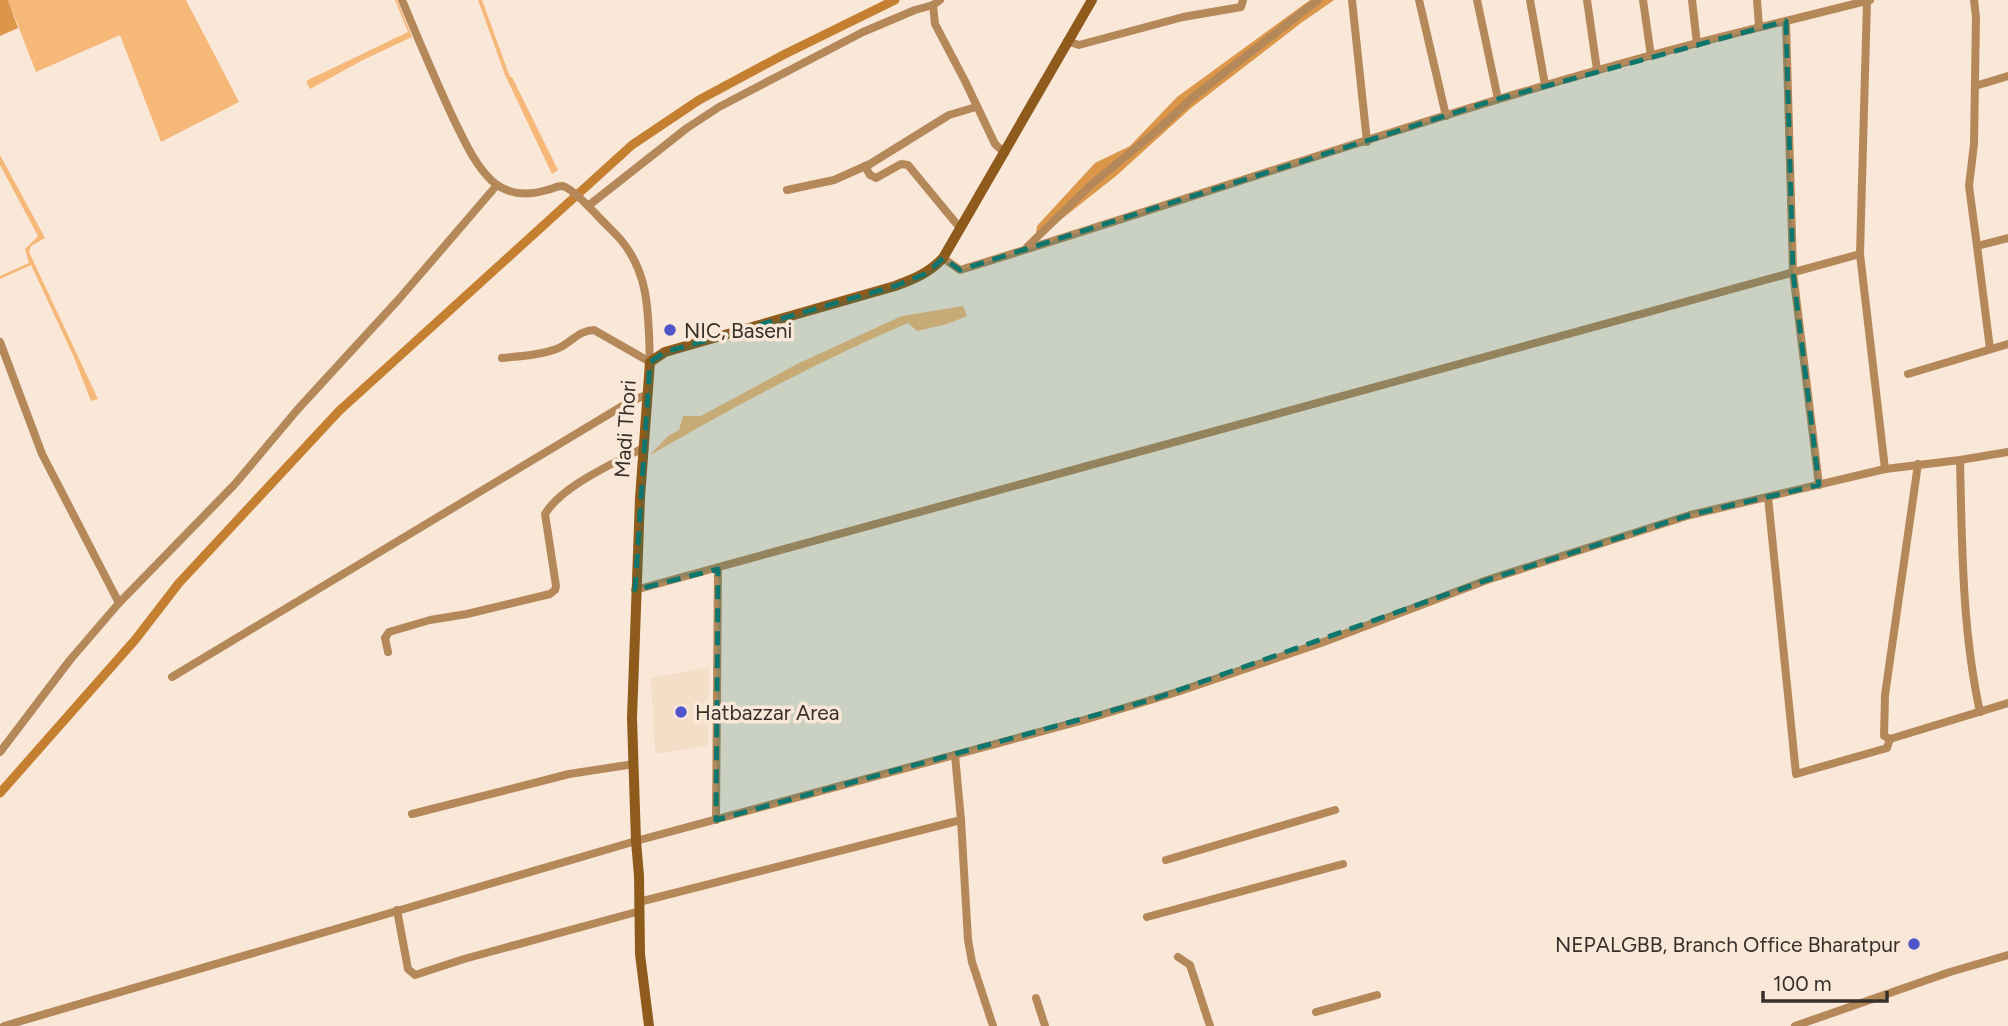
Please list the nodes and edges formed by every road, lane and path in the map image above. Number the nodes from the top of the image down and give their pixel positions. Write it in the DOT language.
graph roads {
  1 [pos="402,0"];
  2 [pos="1092,0"];
  3 [pos="1243,0"];
  4 [pos="1352,0"];
  5 [pos="1419,0"];
  6 [pos="1477,0"];
  7 [pos="1530,0"];
  8 [pos="1587,0"];
  9 [pos="1643,0"];
  10 [pos="1692,0"];
  11 [pos="1757,0"];
  12 [pos="1868,0"];
  13 [pos="1974,0"];
  14 [pos="937,2"];
  15 [pos="1312,2"];
  16 [pos="1786,21"];
  17 [pos="1759,27"];
  18 [pos="1068,41"];
  19 [pos="1697,44"];
  20 [pos="1651,56"];
  21 [pos="1597,70"];
  22 [pos="2008,76"];
  23 [pos="1545,85"];
  24 [pos="1975,86"];
  25 [pos="1497,99"];
  26 [pos="976,107"];
  27 [pos="1446,116"];
  28 [pos="1367,142"];
  29 [pos="1005,153"];
  30 [pos="865,166"];
  31 [pos="497,185"];
  32 [pos="787,190"];
  33 [pos="585,204"];
  34 [pos="960,228"];
  35 [pos="2008,238"];
  36 [pos="1978,246"];
  37 [pos="1024,250"];
  38 [pos="1860,254"];
  39 [pos="943,258"];
  40 [pos="1793,272"];
  41 [pos="0,342"];
  42 [pos="2008,344"];
  43 [pos="1990,349"];
  44 [pos="502,358"];
  45 [pos="650,362"];
  46 [pos="1908,374"];
  47 [pos="646,395"];
  48 [pos="643,448"];
  49 [pos="2008,452"];
  50 [pos="1960,460"];
  51 [pos="1918,464"];
  52 [pos="1885,469"];
  53 [pos="1819,485"];
  54 [pos="1768,497"];
  55 [pos="718,569"];
  56 [pos="635,590"];
  57 [pos="119,603"];
  58 [pos="388,652"];
  59 [pos="172,677"];
  60 [pos="2008,703"];
  61 [pos="1980,712"];
  62 [pos="1890,739"];
  63 [pos="0,752"];
  64 [pos="955,755"];
  65 [pos="634,764"];
  66 [pos="1335,810"];
  67 [pos="412,814"];
  68 [pos="716,820"];
  69 [pos="961,820"];
  70 [pos="636,841"];
  71 [pos="1166,860"];
  72 [pos="1343,864"];
  73 [pos="639,907"];
  74 [pos="397,910"];
  75 [pos="1147,917"];
  76 [pos="2008,956"];
  77 [pos="1178,957"];
  78 [pos="1377,995"];
  79 [pos="1036,998"];
  80 [pos="1316,1012"];
  81 [pos="20,1024"];
  82 [pos="4,1026"];
  83 [pos="649,1026"];
  84 [pos="993,1026"];
  85 [pos="1045,1026"];
  86 [pos="1210,1026"];
  87 [pos="1795,1026"];
  1 -- 31 [label="street"];
  2 -- 18 [label="main road, Madi Thori"];
  3 -- 18 [label="street"];
  4 -- 28 [label="street"];
  5 -- 27 [label="street"];
  6 -- 25 [label="street"];
  7 -- 23 [label="street"];
  8 -- 21 [label="street"];
  9 -- 20 [label="street"];
  10 -- 19 [label="street"];
  11 -- 17 [label="street"];
  12 -- 16 [label="street"];
  12 -- 38 [label="street"];
  13 -- 24 [label="street"];
  14 -- 26 [label="street"];
  14 -- 33 [label="street"];
  15 -- 37 [label="street"];
  16 -- 17 [label="street"];
  16 -- 40 [label="street"];
  17 -- 19 [label="street"];
  18 -- 29 [label="main road, Madi Thori"];
  19 -- 20 [label="street"];
  20 -- 21 [label="street"];
  21 -- 23 [label="street"];
  22 -- 24 [label="street"];
  23 -- 25 [label="street"];
  24 -- 36 [label="street"];
  25 -- 27 [label="street"];
  26 -- 29 [label="street"];
  26 -- 30 [label="street"];
  27 -- 28 [label="street"];
  28 -- 37 [label="street"];
  29 -- 34 [label="main road, Madi Thori"];
  30 -- 32 [label="street"];
  30 -- 34 [label="street"];
  31 -- 33 [label="street"];
  31 -- 57 [label="street"];
  33 -- 45 [label="street"];
  34 -- 39 [label="main road, Madi Thori"];
  35 -- 36 [label="street"];
  36 -- 43 [label="street"];
  37 -- 39 [label="street"];
  38 -- 40 [label="street"];
  38 -- 52 [label="street"];
  39 -- 45 [label="main road, Madi Thori"];
  40 -- 53 [label="street"];
  40 -- 55 [label="street"];
  41 -- 57 [label="street"];
  42 -- 43 [label="street"];
  43 -- 46 [label="street"];
  44 -- 45 [label="street"];
  45 -- 47 [label="main road, Madi Thori"];
  47 -- 48 [label="main road, Madi Thori"];
  47 -- 59 [label="street"];
  48 -- 56 [label="main road, Madi Thori"];
  48 -- 58 [label="street"];
  49 -- 50 [label="street"];
  50 -- 51 [label="street"];
  50 -- 61 [label="street"];
  51 -- 52 [label="street"];
  51 -- 62 [label="street"];
  52 -- 53 [label="street"];
  53 -- 54 [label="street"];
  54 -- 62 [label="street"];
  54 -- 64 [label="street"];
  55 -- 56 [label="street"];
  55 -- 68 [label="street"];
  56 -- 65 [label="main road, Madi Thori"];
  57 -- 63 [label="street"];
  60 -- 61 [label="street"];
  61 -- 62 [label="street"];
  64 -- 68 [label="street"];
  64 -- 69 [label="street"];
  65 -- 67 [label="street"];
  65 -- 70 [label="main road, Madi Thori"];
  66 -- 71 [label="street"];
  68 -- 70 [label="street"];
  69 -- 73 [label="street"];
  69 -- 84 [label="street"];
  70 -- 73 [label="main road, Madi Thori"];
  70 -- 74 [label="street"];
  72 -- 75 [label="street"];
  73 -- 74 [label="street"];
  73 -- 83 [label="main road, Madi Thori"];
  74 -- 81 [label="street"];
  76 -- 87 [label="street"];
  77 -- 86 [label="street"];
  78 -- 80 [label="street"];
  79 -- 85 [label="street"];
  81 -- 82 [label="street"];
}
